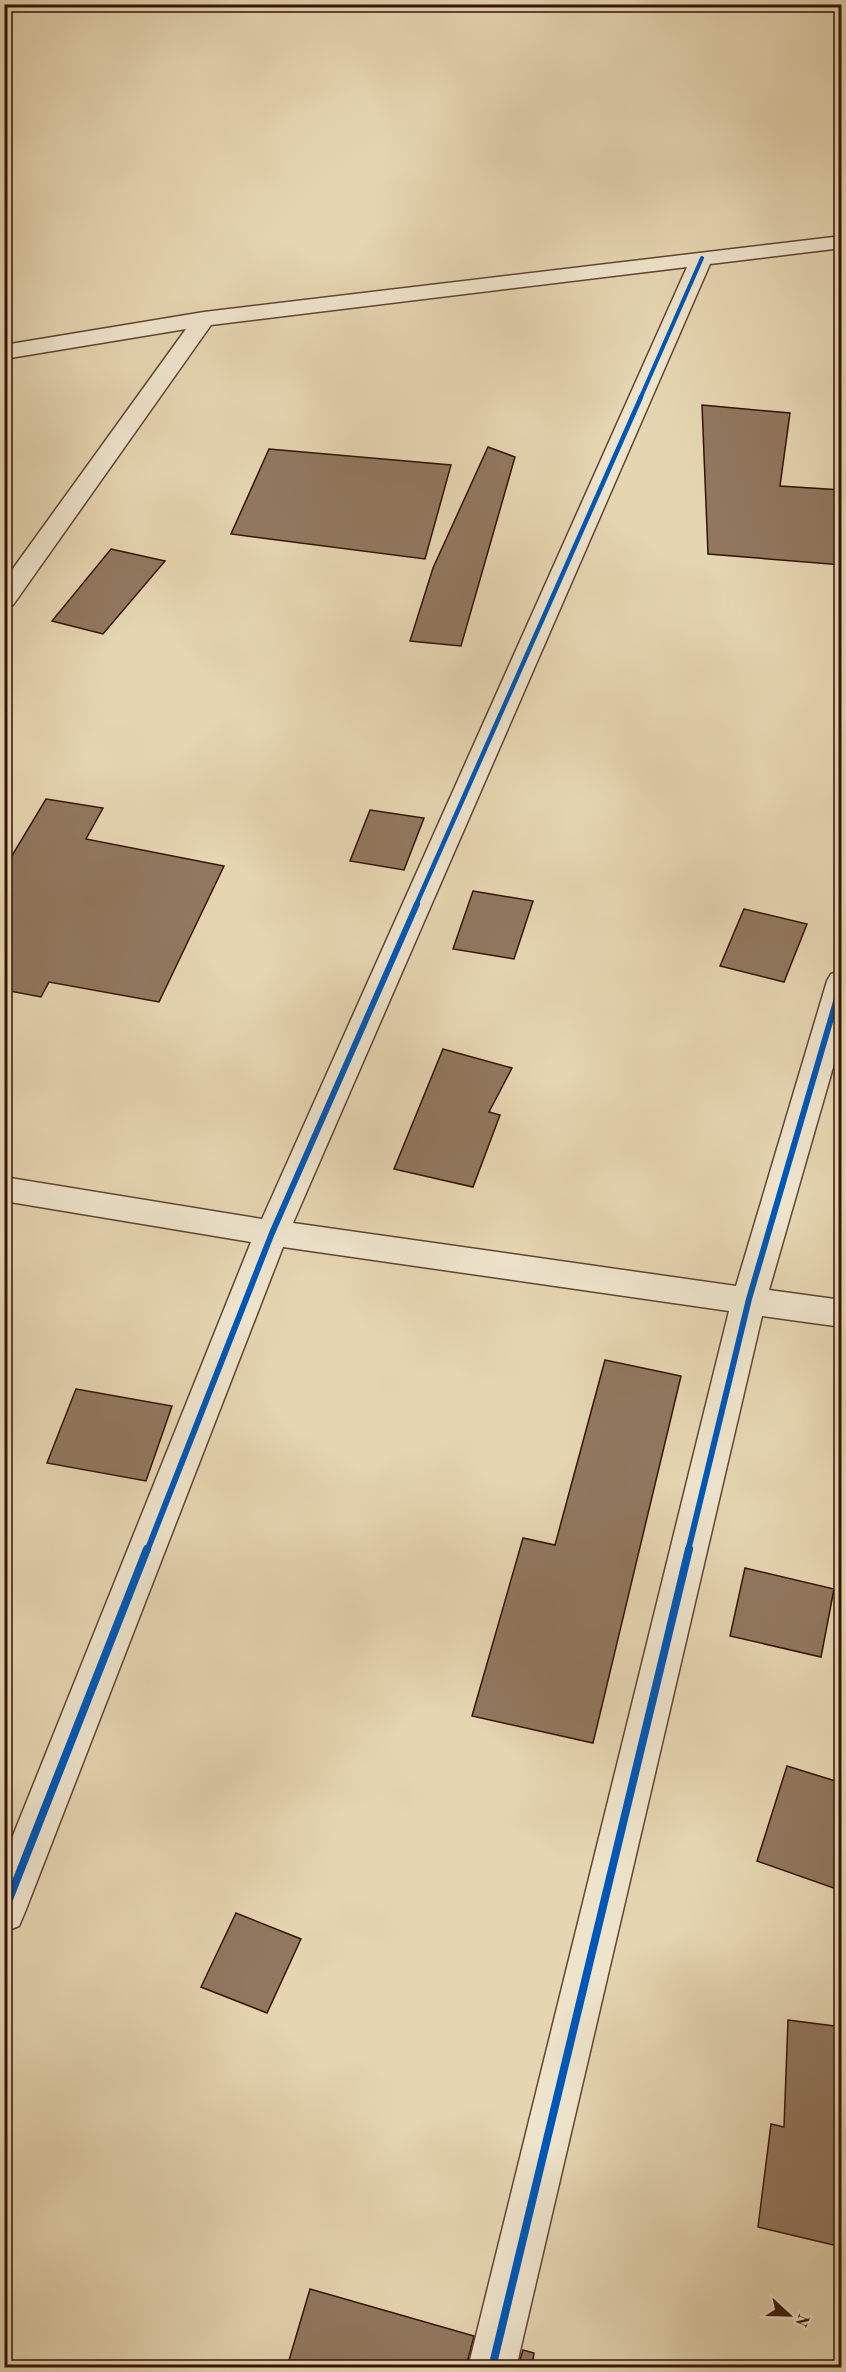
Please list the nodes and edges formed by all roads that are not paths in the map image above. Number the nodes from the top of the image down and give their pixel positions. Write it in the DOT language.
graph roads {
  1 [pos="842,242"];
  2 [pos="702,258"];
  3 [pos="204,319"];
  4 [pos="4,352"];
  5 [pos="4,600"];
  6 [pos="842,981"];
  7 [pos="4,1189"];
  8 [pos="272,1233"];
  9 [pos="749,1299"];
  10 [pos="842,1314"];
  11 [pos="4,1912"];
  12 [pos="492,2367"];
  1 -- 2 [label="street"];
  2 -- 3 [label="street"];
  2 -- 8 [label="street"];
  3 -- 4 [label="street"];
  3 -- 5 [label="street"];
  6 -- 9 [label="street"];
  7 -- 8 [label="street"];
  8 -- 9 [label="street"];
  8 -- 11 [label="street"];
  9 -- 10 [label="street"];
  9 -- 12 [label="street"];
}
